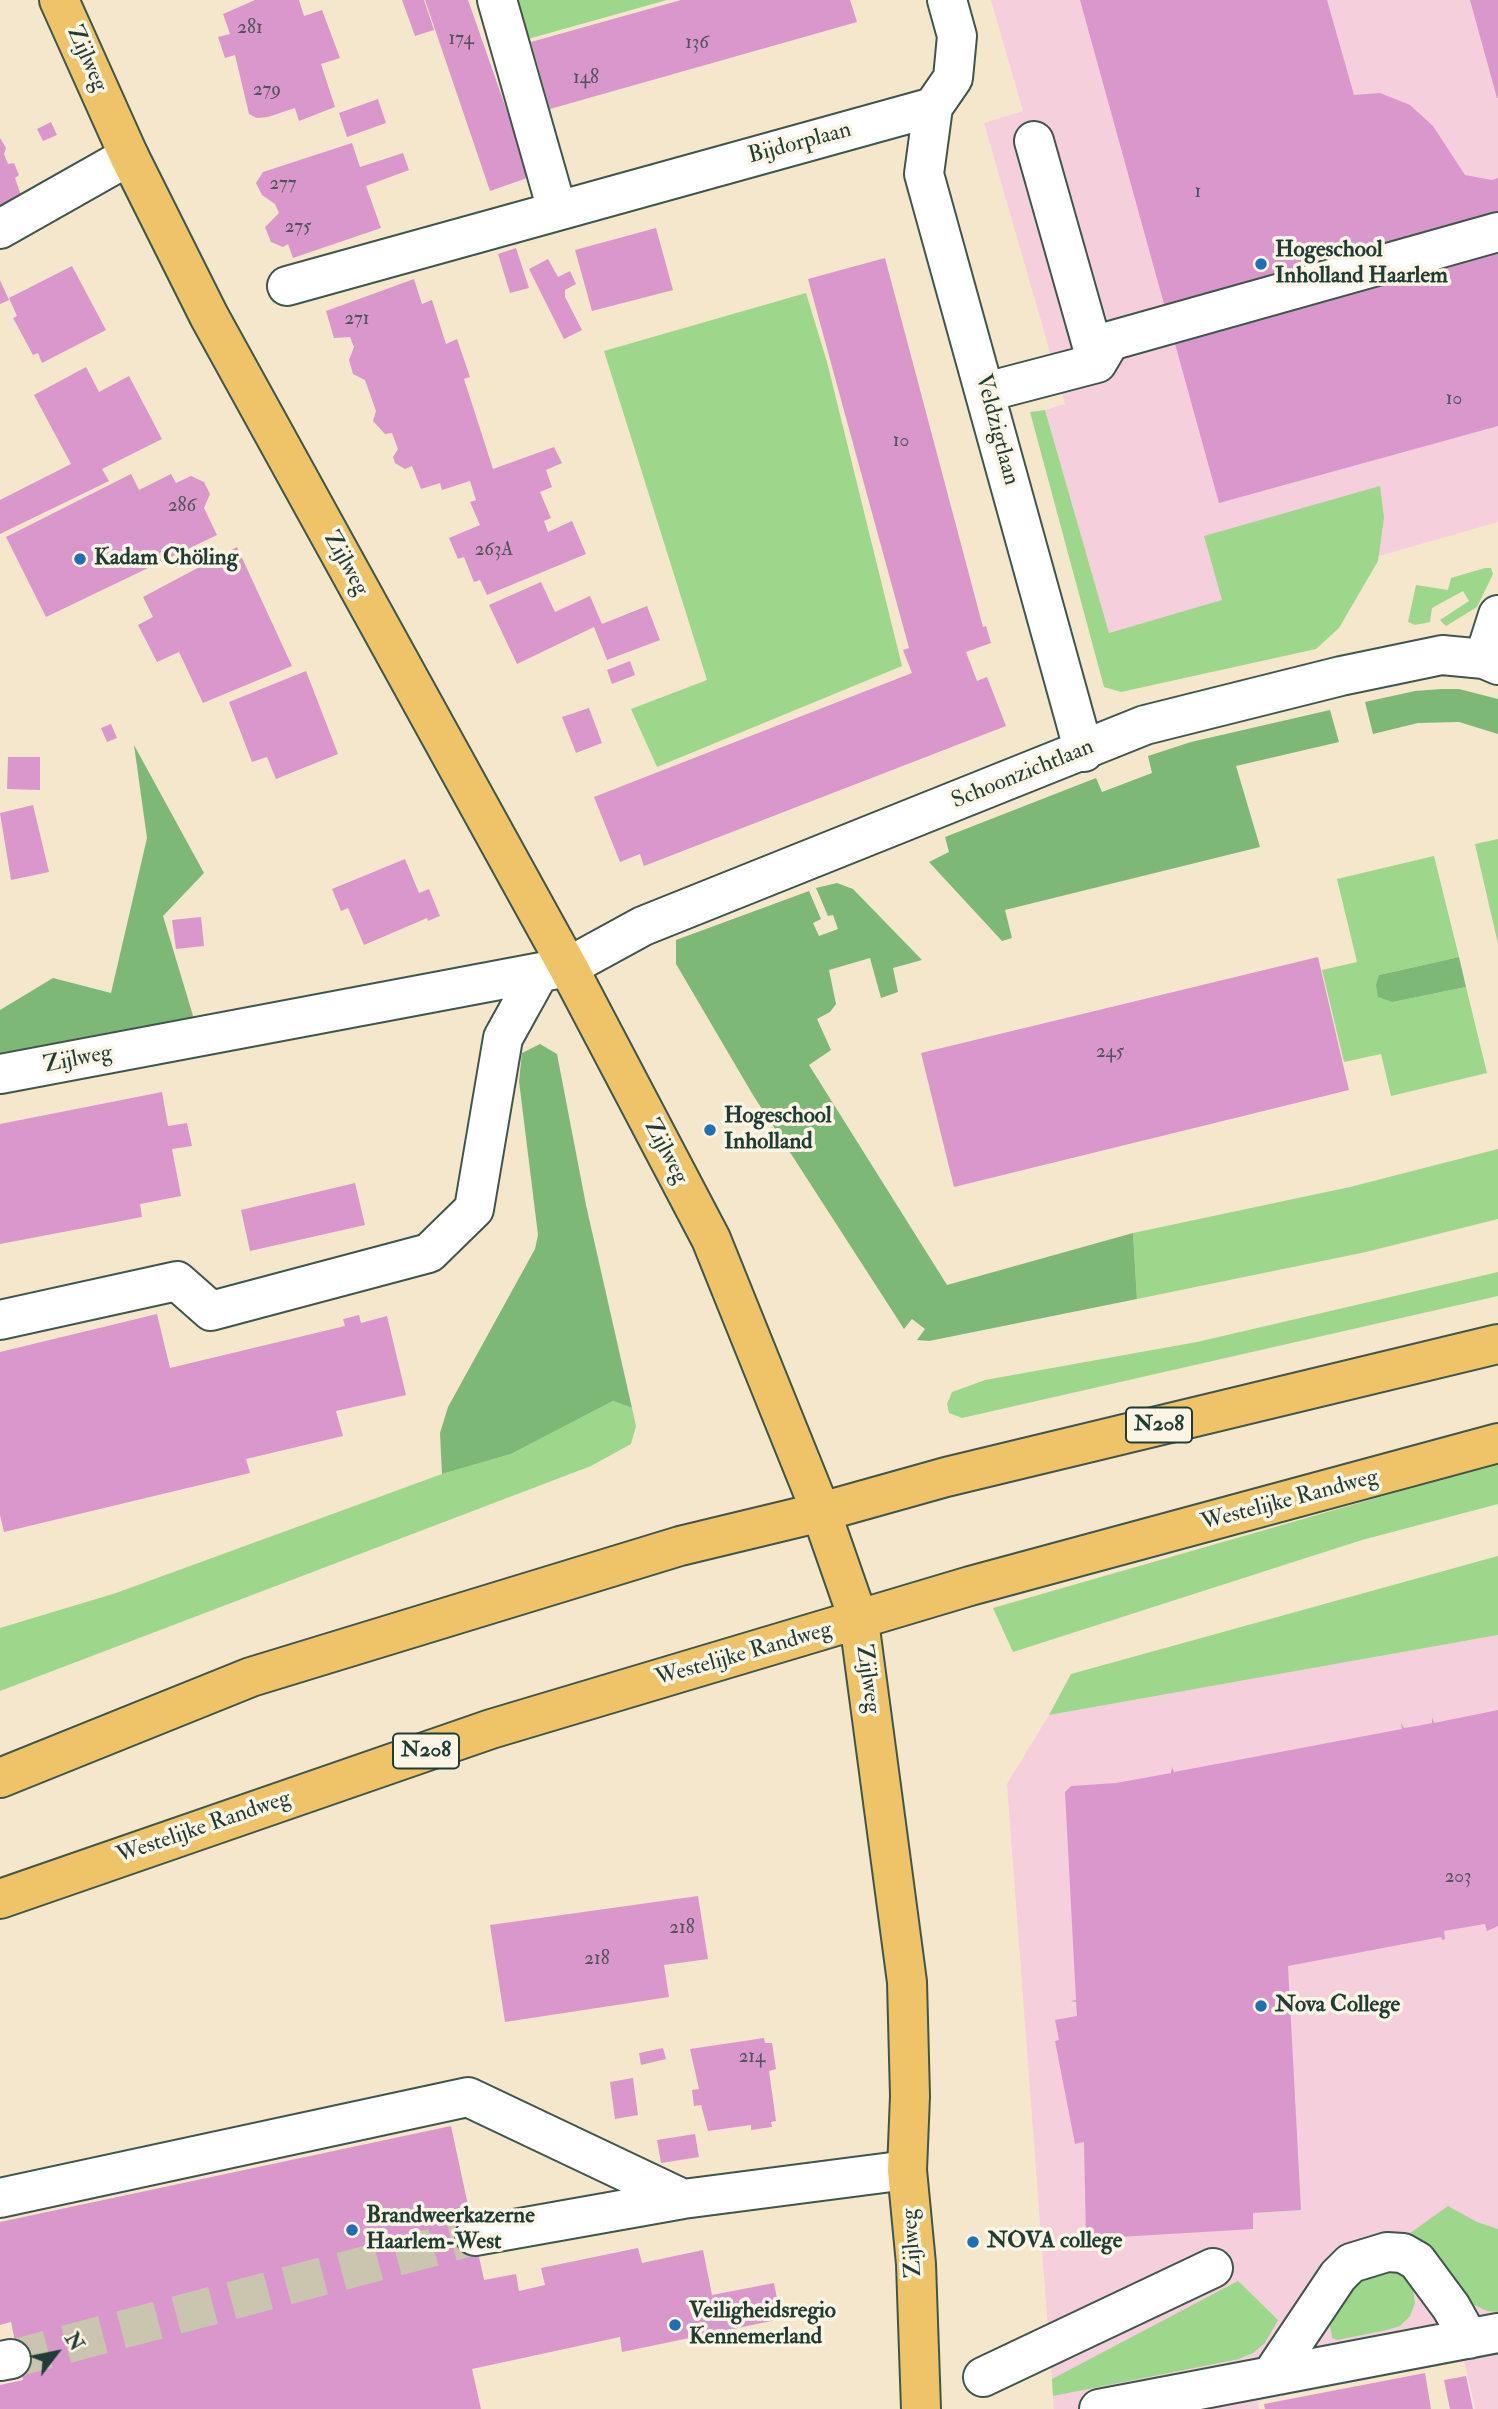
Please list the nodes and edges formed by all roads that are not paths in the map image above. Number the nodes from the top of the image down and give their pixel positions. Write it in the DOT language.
graph roads {
  1 [pos="60,0"];
  2 [pos="497,0"];
  3 [pos="947,0"];
  4 [pos="933,107"];
  5 [pos="1034,141"];
  6 [pos="129,156"];
  7 [pos="557,211"];
  8 [pos="0,229"];
  9 [pos="1498,232"];
  10 [pos="286,286"];
  11 [pos="1097,363"];
  12 [pos="986,392"];
  13 [pos="1498,615"];
  14 [pos="1491,662"];
  15 [pos="1084,752"];
  16 [pos="554,970"];
  17 [pos="0,1074"];
  18 [pos="0,1320"];
  19 [pos="1498,1344"];
  20 [pos="1498,1443"];
  21 [pos="821,1512"];
  22 [pos="859,1622"];
  23 [pos="0,1778"];
  24 [pos="0,1899"];
  25 [pos="907,2170"];
  26 [pos="0,2198"];
  27 [pos="683,2199"];
  28 [pos="475,2236"];
  29 [pos="1213,2268"];
  30 [pos="1483,2336"];
  31 [pos="1271,2376"];
  32 [pos="983,2377"];
  33 [pos="921,2409"];
  34 [pos="1100,2409"];
  1 -- 6 [label="main road, Zijlweg"];
  2 -- 7 [label="street"];
  3 -- 4 [label="street"];
  4 -- 7 [label="street, Bijdorplaan"];
  4 -- 12 [label="street, Veldzigtlaan"];
  5 -- 11 [label="street"];
  6 -- 8 [label="street"];
  6 -- 16 [label="main road, Zijlweg"];
  7 -- 10 [label="street, Bijdorplaan"];
  9 -- 11 [label="street"];
  11 -- 12 [label="street"];
  12 -- 15 [label="street, Veldzigtlaan"];
  13 -- 14 [label="street"];
  14 -- 15 [label="street, Schoonzichtlaan"];
  15 -- 16 [label="street, Schoonzichtlaan"];
  16 -- 17 [label="street, Zijlweg"];
  16 -- 18 [label="street"];
  16 -- 21 [label="main road, Zijlweg"];
  19 -- 21 [label="main road, N208"];
  20 -- 22 [label="main road, Westelijke Randweg / N208"];
  21 -- 22 [label="main road, Zijlweg"];
  21 -- 23 [label="main road, N208"];
  22 -- 24 [label="main road, Westelijke Randweg / N208"];
  22 -- 25 [label="main road, Zijlweg"];
  25 -- 27 [label="street"];
  25 -- 33 [label="main road, Zijlweg"];
  26 -- 27 [label="street"];
  27 -- 28 [label="street"];
  29 -- 32 [label="street"];
  30 -- 31 [label="street"];
  30 -- 31 [label="street"];
  31 -- 34 [label="street"];
}
